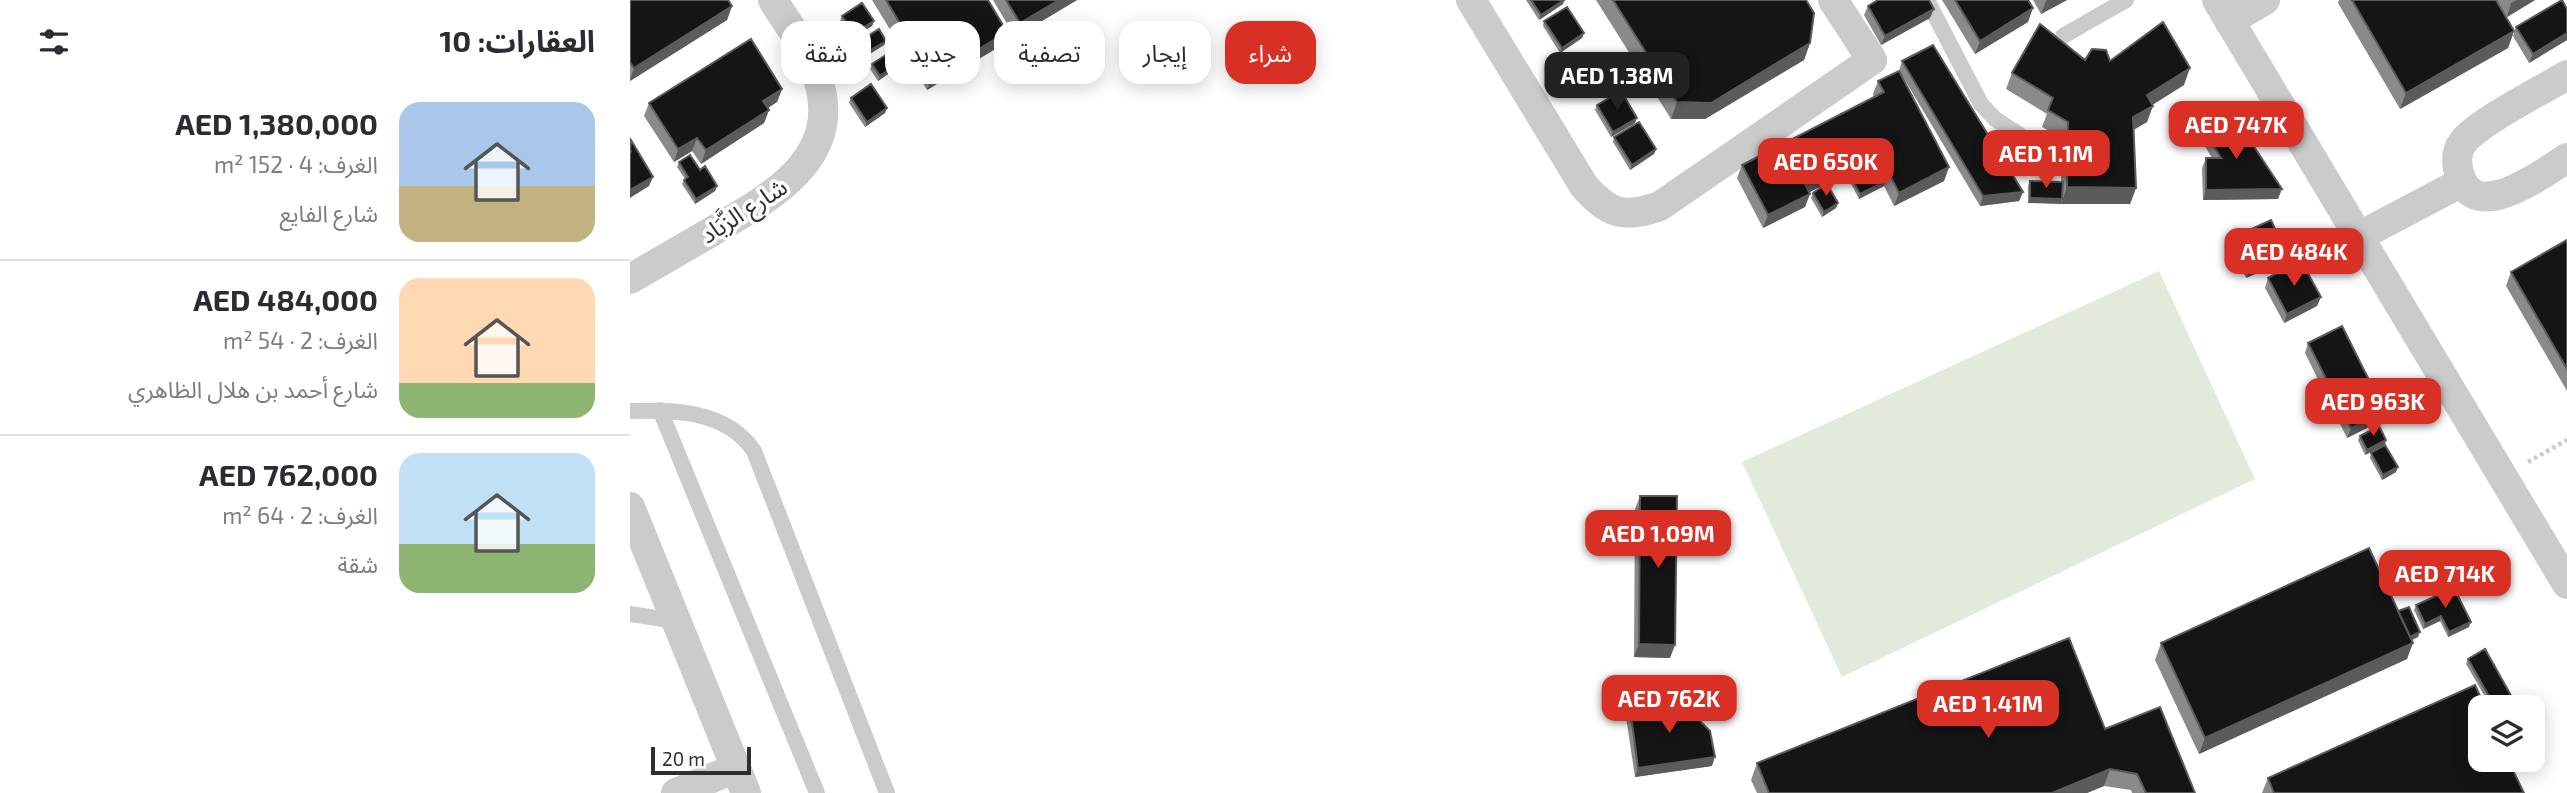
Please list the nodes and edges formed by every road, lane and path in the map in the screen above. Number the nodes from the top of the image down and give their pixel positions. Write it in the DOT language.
graph roads {
  1 [pos="773,0"];
  2 [pos="1471,0"];
  3 [pos="1833,0"];
  4 [pos="1927,0"];
  5 [pos="2126,0"];
  6 [pos="2265,0"];
  7 [pos="2223,10"];
  8 [pos="2063,36"];
  9 [pos="2567,75"];
  10 [pos="2038,146"];
  11 [pos="2567,159"];
  12 [pos="2462,182"];
  13 [pos="2358,237"];
  14 [pos="630,279"];
  15 [pos="660,410"];
  16 [pos="630,411"];
  17 [pos="2567,440"];
  18 [pos="2502,477"];
  19 [pos="633,525"];
  20 [pos="2567,584"];
  21 [pos="630,614"];
  22 [pos="676,621"];
  23 [pos="741,780"];
  24 [pos="676,793"];
  25 [pos="817,793"];
  26 [pos="887,793"];
  1 -- 14 [label="street, شارع الزَّبَاد"];
  2 -- 3 [label="street"];
  4 -- 10 [label="lane"];
  5 -- 8 [label="lane"];
  6 -- 7 [label="street"];
  7 -- 13 [label="street"];
  9 -- 12 [label="street"];
  11 -- 12 [label="street"];
  12 -- 13 [label="street"];
  13 -- 18 [label="street"];
  15 -- 16 [label="lane"];
  15 -- 25 [label="lane"];
  15 -- 26 [label="lane"];
  17 -- 18 [label="path"];
  18 -- 20 [label="street"];
  19 -- 22 [label="street"];
  21 -- 22 [label="lane"];
  22 -- 23 [label="street"];
  23 -- 24 [label="street"];
}
